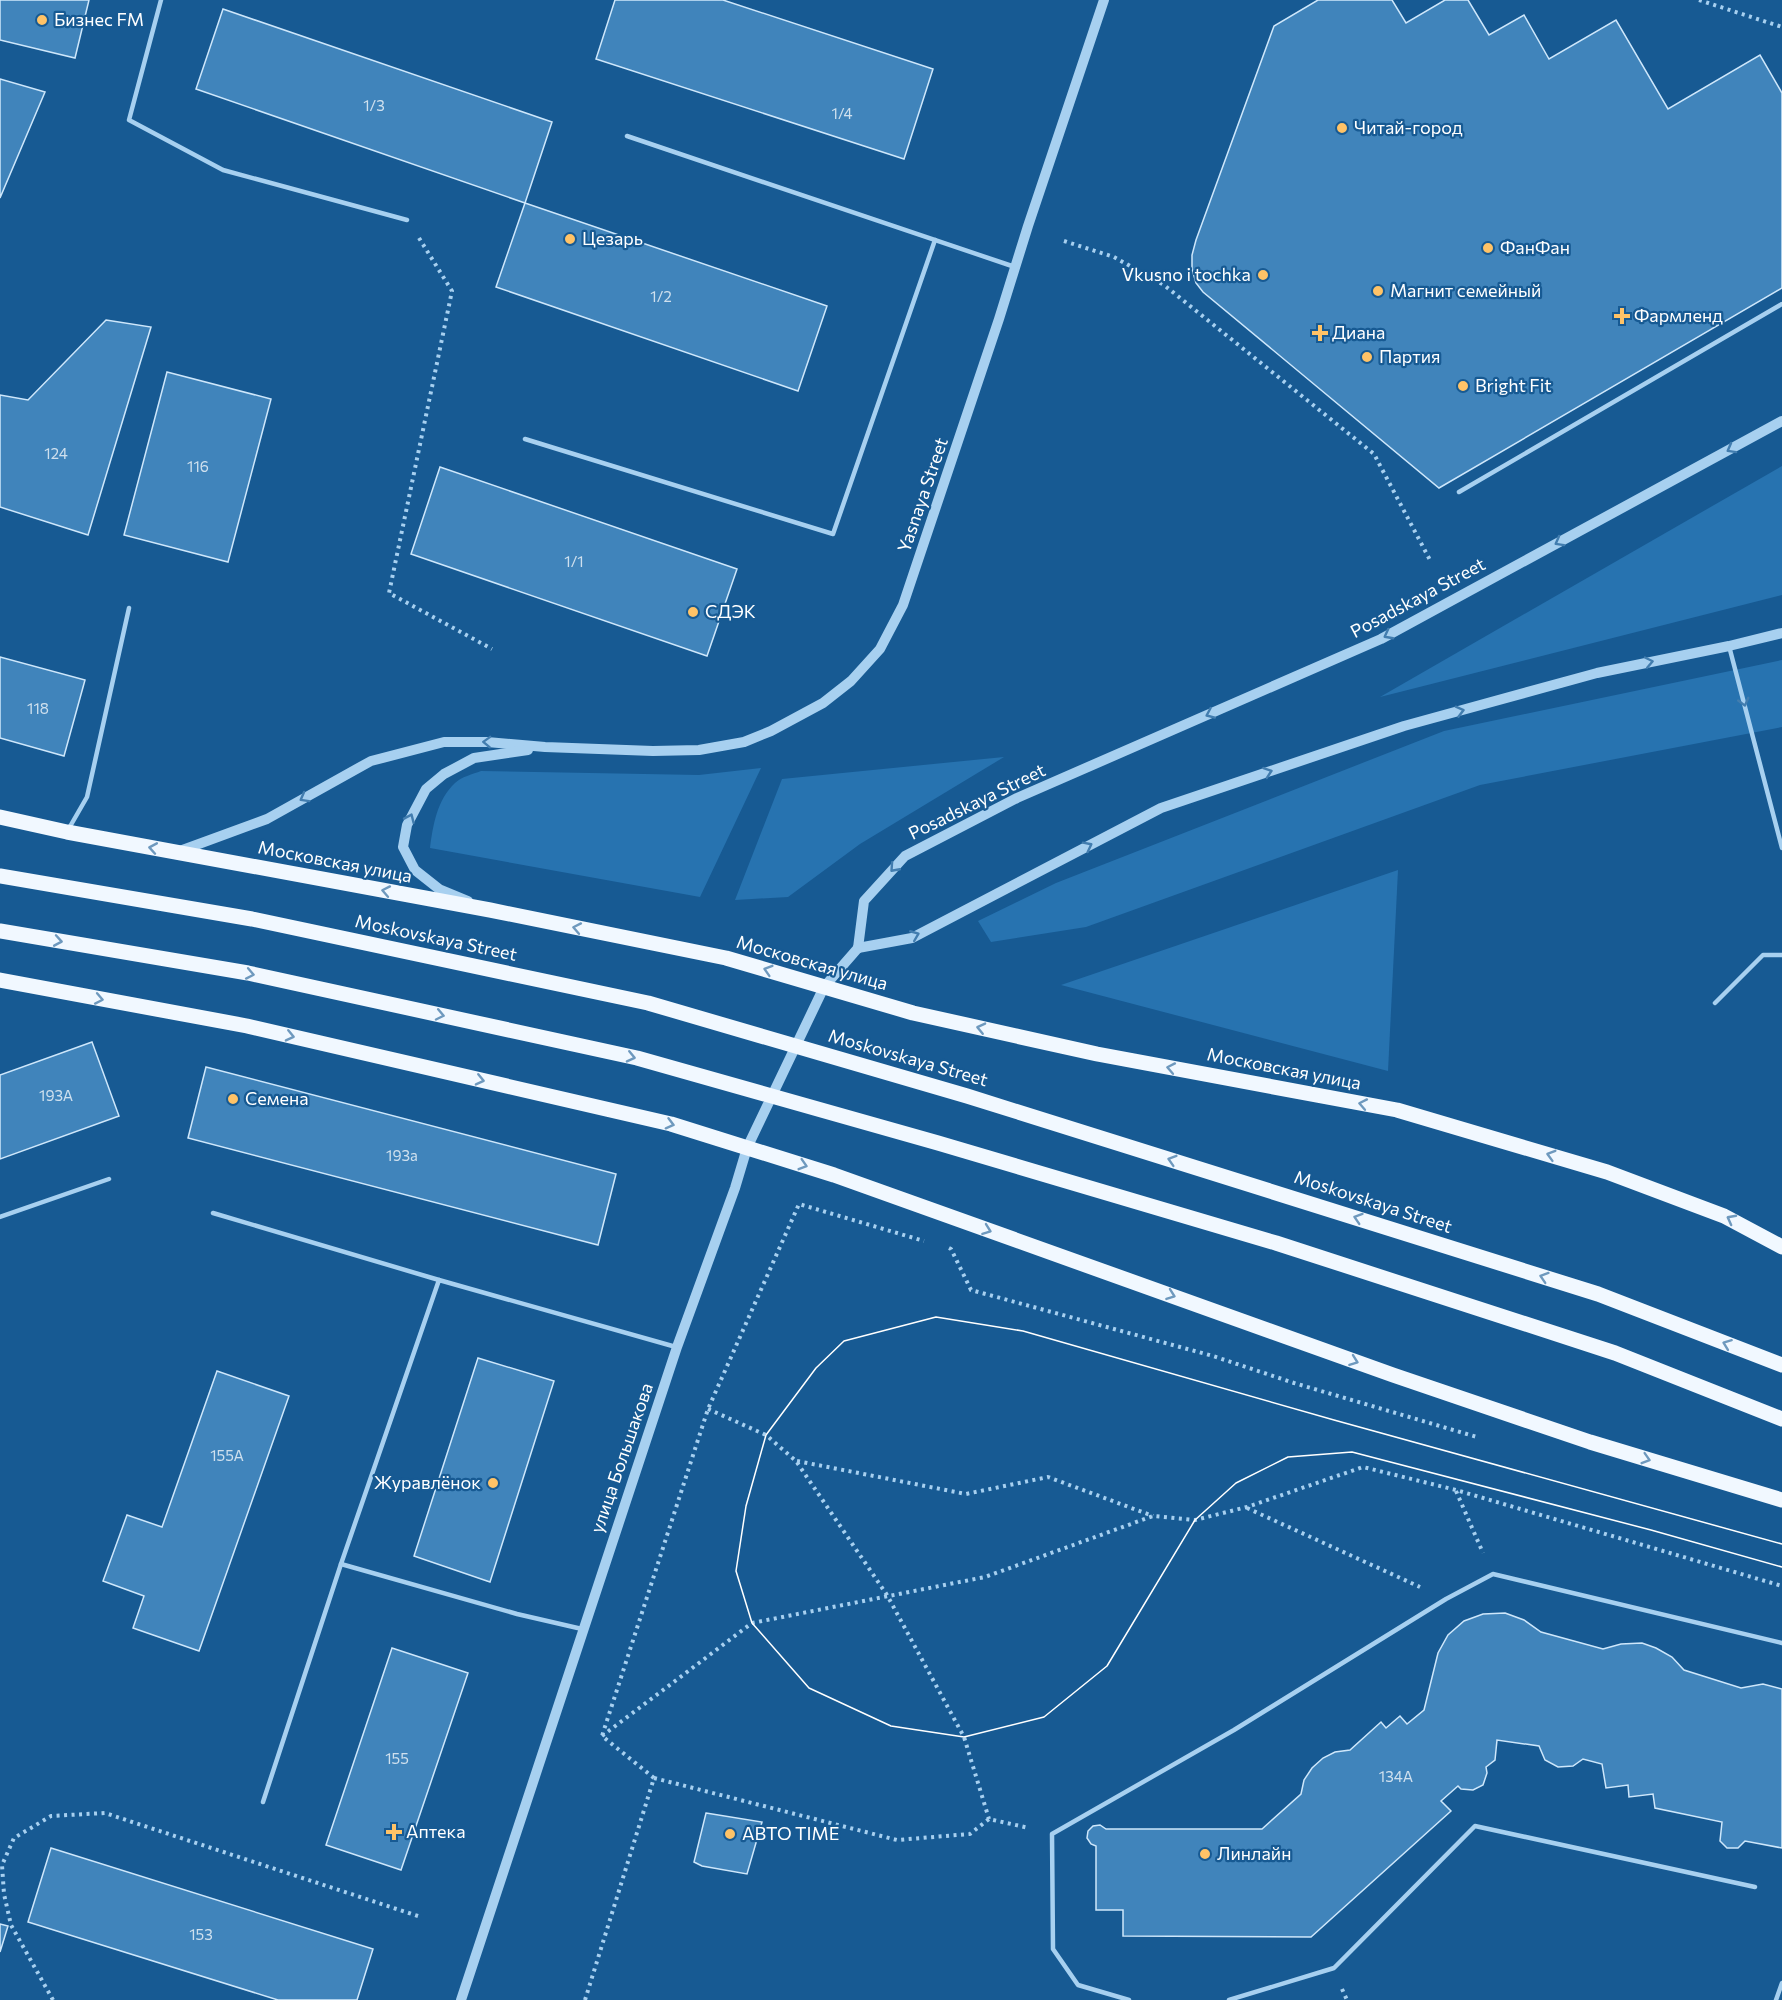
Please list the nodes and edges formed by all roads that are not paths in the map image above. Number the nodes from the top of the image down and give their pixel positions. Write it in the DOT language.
graph roads {
  1 [pos="162,0"];
  2 [pos="1104,0"];
  3 [pos="627,136"];
  4 [pos="407,220"];
  5 [pos="935,240"];
  6 [pos="1015,267"];
  7 [pos="1782,304"];
  8 [pos="1782,421"];
  9 [pos="525,439"];
  10 [pos="1459,492"];
  11 [pos="129,608"];
  12 [pos="1782,633"];
  13 [pos="1729,646"];
  14 [pos="545,747"];
  15 [pos="0,817"];
  16 [pos="67,832"];
  17 [pos="1782,848"];
  18 [pos="177,852"];
  19 [pos="0,876"];
  20 [pos="490,910"];
  21 [pos="0,931"];
  22 [pos="858,948"];
  23 [pos="1782,955"];
  24 [pos="0,980"];
  25 [pos="824,987"];
  26 [pos="1715,1003"];
  27 [pos="747,1148"];
  28 [pos="109,1179"];
  29 [pos="213,1213"];
  30 [pos="0,1217"];
  31 [pos="1782,1247"];
  32 [pos="439,1280"];
  33 [pos="676,1347"];
  34 [pos="1782,1365"];
  35 [pos="1782,1419"];
  36 [pos="1782,1500"];
  37 [pos="341,1563"];
  38 [pos="582,1629"];
  39 [pos="1782,1643"];
  40 [pos="263,1802"];
  41 [pos="1755,1887"];
  42 [pos="1782,1983"];
  43 [pos="461,2000"];
  44 [pos="1129,2000"];
  45 [pos="1229,2000"];
  46 [pos="1776,2000"];
  1 -- 4 [label="lane"];
  2 -- 6 [label="street, Yasnaya Street"];
  3 -- 5 [label="lane"];
  5 -- 6 [label="lane"];
  5 -- 9 [label="lane"];
  6 -- 14 [label="street, Yasnaya Street"];
  7 -- 10 [label="lane"];
  8 -- 22 [label="street, Posadskaya Street, one-way"];
  11 -- 16 [label="lane"];
  12 -- 13 [label="street"];
  13 -- 17 [label="lane, one-way"];
  22 -- 13 [label="street, one-way"];
  14 -- 18 [label="street, one-way"];
  20 -- 14 [label="street, one-way"];
  15 -- 16 [label="main road, Московская улица"];
  18 -- 16 [label="main road, Московская улица, one-way"];
  20 -- 18 [label="main road, Московская улица, one-way"];
  34 -- 19 [label="main road, Moskovskaya Street, one-way, bridge"];
  25 -- 20 [label="main road, Московская улица, one-way"];
  21 -- 35 [label="main road, one-way, bridge"];
  22 -- 25 [label="street, улица Большакова"];
  23 -- 26 [label="lane"];
  24 -- 27 [label="main road, one-way"];
  25 -- 27 [label="street, улица Большакова"];
  31 -- 25 [label="main road, Московская улица, one-way"];
  27 -- 33 [label="street, улица Большакова"];
  27 -- 36 [label="main road, one-way"];
  28 -- 30 [label="lane"];
  29 -- 32 [label="lane"];
  32 -- 33 [label="lane"];
  32 -- 37 [label="lane"];
  33 -- 38 [label="street, улица Большакова"];
  37 -- 38 [label="lane"];
  37 -- 40 [label="lane"];
  38 -- 43 [label="street, улица Большакова"];
  39 -- 44 [label="lane"];
  41 -- 45 [label="lane"];
  42 -- 46 [label="lane"];
}
